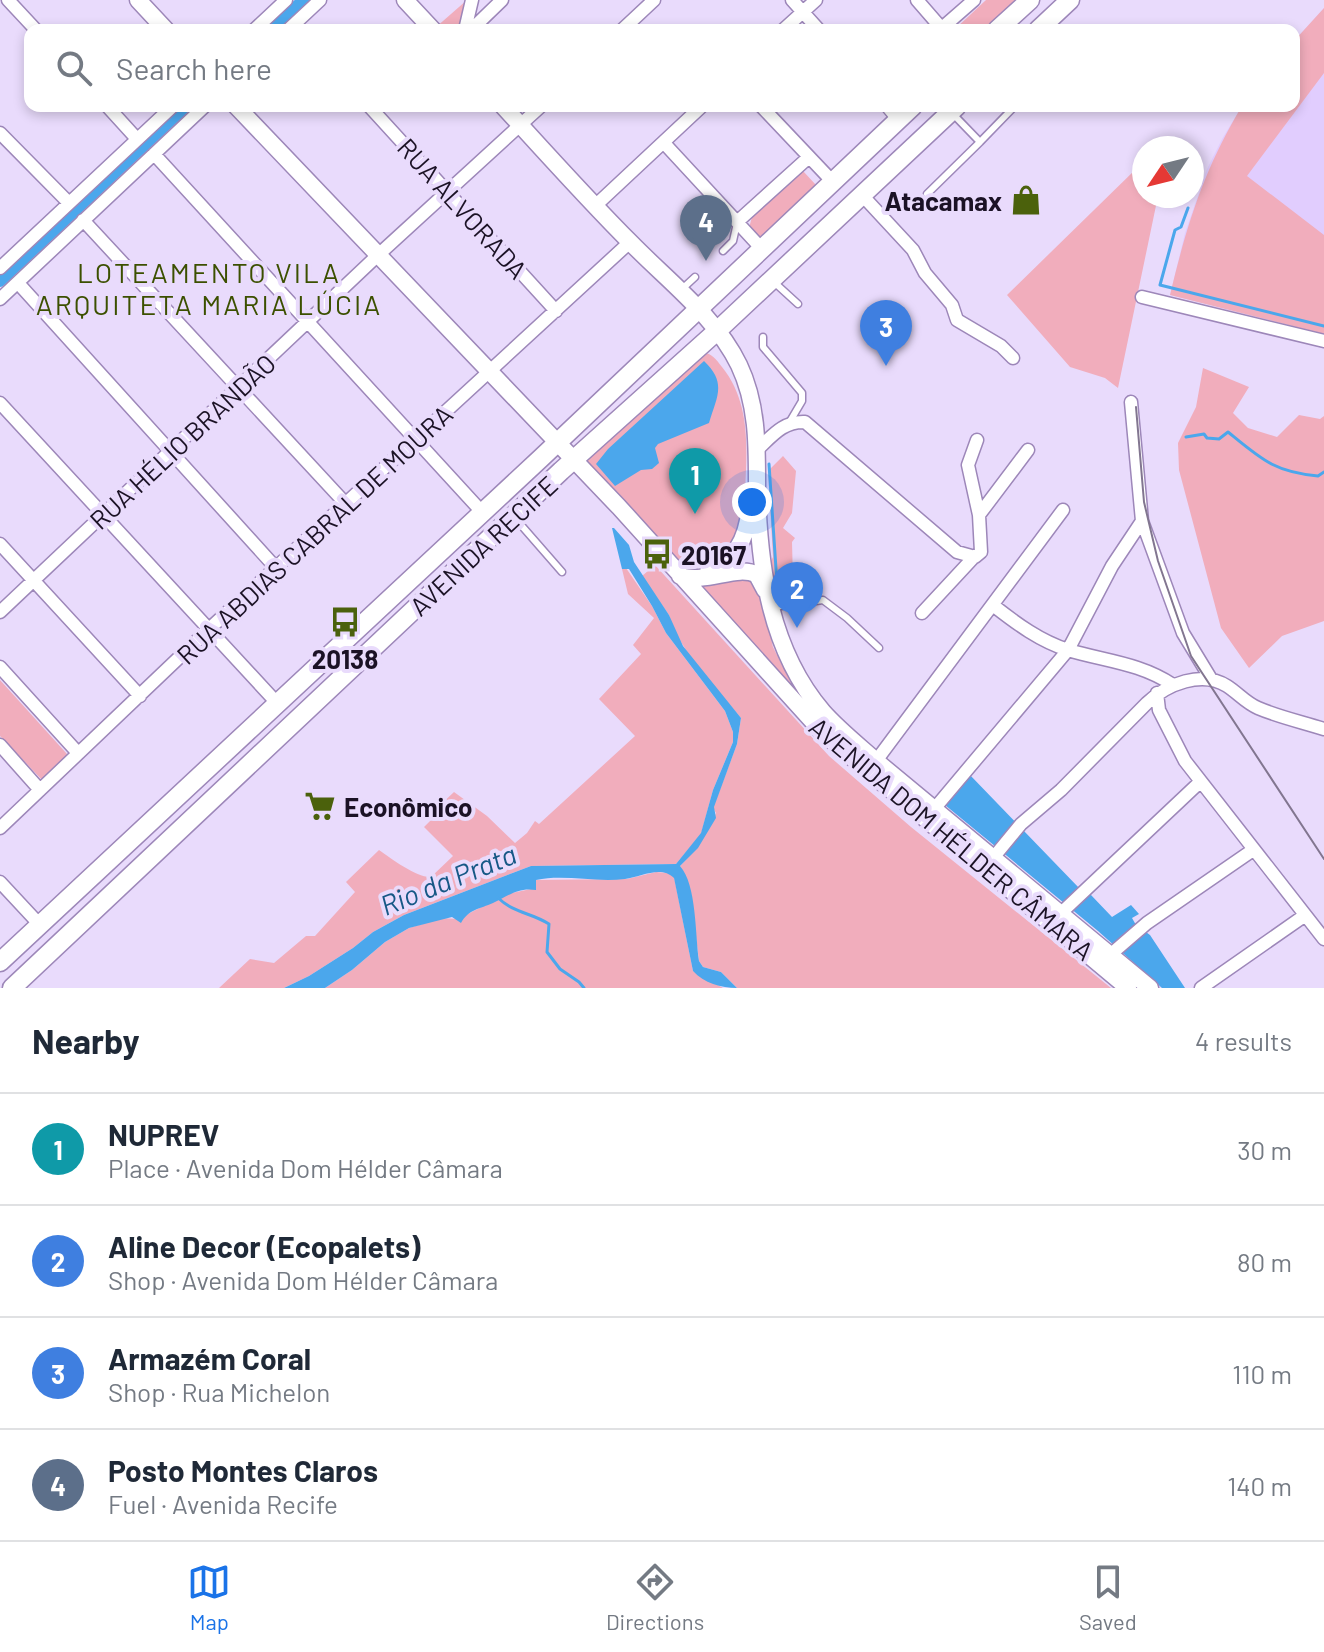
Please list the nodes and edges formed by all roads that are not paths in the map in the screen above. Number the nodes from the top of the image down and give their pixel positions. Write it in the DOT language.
graph roads {
  1 [pos="8,0"];
  2 [pos="138,0"];
  3 [pos="320,0"];
  4 [pos="405,0"];
  5 [pos="472,0"];
  6 [pos="502,0"];
  7 [pos="654,0"];
  8 [pos="792,0"];
  9 [pos="816,0"];
  10 [pos="917,0"];
  11 [pos="974,0"];
  12 [pos="1030,0"];
  13 [pos="1070,0"];
  14 [pos="277,3"];
  15 [pos="803,12"];
  16 [pos="30,24"];
  17 [pos="160,24"];
  18 [pos="259,24"];
  19 [pos="297,24"];
  20 [pos="427,24"];
  21 [pos="469,24"];
  22 [pos="475,24"];
  23 [pos="628,24"];
  24 [pos="790,24"];
  25 [pos="814,24"];
  26 [pos="939,24"];
  27 [pos="948,24"];
  28 [pos="1004,24"];
  29 [pos="1044,24"];
  30 [pos="112,112"];
  31 [pos="166,112"];
  32 [pos="199,112"];
  33 [pos="242,112"];
  34 [pos="375,112"];
  35 [pos="383,112"];
  36 [pos="508,112"];
  37 [pos="534,112"];
  38 [pos="696,112"];
  39 [pos="767,112"];
  40 [pos="892,112"];
  41 [pos="951,112"];
  42 [pos="956,112"];
  43 [pos="1009,112"];
  44 [pos="379,116"];
  45 [pos="520,125"];
  46 [pos="0,133"];
  47 [pos="137,139"];
  48 [pos="980,142"];
  49 [pos="664,143"];
  50 [pos="154,154"];
  51 [pos="809,157"];
  52 [pos="832,181"];
  53 [pos="448,192"];
  54 [pos="927,194"];
  55 [pos="862,195"];
  56 [pos="69,203"];
  57 [pos="595,206"];
  58 [pos="83,220"];
  59 [pos="737,222"];
  60 [pos="630,242"];
  61 [pos="761,248"];
  62 [pos="723,251"];
  63 [pos="377,256"];
  64 [pos="0,267"];
  65 [pos="695,277"];
  66 [pos="18,283"];
  67 [pos="768,283"];
  68 [pos="679,291"];
  69 [pos="1142,297"];
  70 [pos="0,299"];
  71 [pos="798,304"];
  72 [pos="698,310"];
  73 [pos="556,311"];
  74 [pos="309,322"];
  75 [pos="717,331"];
  76 [pos="763,337"];
  77 [pos="1324,341"];
  78 [pos="1013,358"];
  79 [pos="489,374"];
  80 [pos="240,387"];
  81 [pos="1131,402"];
  82 [pos="0,403"];
  83 [pos="789,423"];
  84 [pos="416,439"];
  85 [pos="977,440"];
  86 [pos="553,446"];
  87 [pos="757,450"];
  88 [pos="1028,450"];
  89 [pos="171,451"];
  90 [pos="570,463"];
  91 [pos="346,504"];
  92 [pos="1063,510"];
  93 [pos="482,512"];
  94 [pos="104,514"];
  95 [pos="979,515"];
  96 [pos="513,516"];
  97 [pos="1142,521"];
  98 [pos="0,544"];
  99 [pos="974,557"];
  100 [pos="276,568"];
  101 [pos="562,572"];
  102 [pos="679,573"];
  103 [pos="34,580"];
  104 [pos="770,603"];
  105 [pos="994,606"];
  106 [pos="0,612"];
  107 [pos="922,613"];
  108 [pos="208,630"];
  109 [pos="879,648"];
  110 [pos="1068,650"];
  111 [pos="0,667"];
  112 [pos="1211,679"];
  113 [pos="1173,685"];
  114 [pos="1157,693"];
  115 [pos="140,696"];
  116 [pos="277,703"];
  117 [pos="1324,729"];
  118 [pos="0,745"];
  119 [pos="78,753"];
  120 [pos="876,761"];
  121 [pos="1200,782"];
  122 [pos="40,790"];
  123 [pos="935,808"];
  124 [pos="0,828"];
  125 [pos="1253,850"];
  126 [pos="995,855"];
  127 [pos="0,882"];
  128 [pos="1063,910"];
  129 [pos="1304,916"];
  130 [pos="40,925"];
  131 [pos="1324,939"];
  132 [pos="1113,952"];
  133 [pos="0,962"];
  134 [pos="12,988"];
  135 [pos="1128,988"];
  136 [pos="1150,988"];
  137 [pos="1201,988"];
  1 -- 16 [label="street"];
  2 -- 17 [label="main road"];
  3 -- 19 [label="street"];
  4 -- 20 [label="main road"];
  5 -- 21 [label="street"];
  6 -- 22 [label="street"];
  7 -- 23 [label="street"];
  8 -- 15 [label="street"];
  9 -- 15 [label="street"];
  10 -- 26 [label="street"];
  11 -- 27 [label="street"];
  12 -- 28 [label="main road"];
  13 -- 29 [label="main road"];
  14 -- 18 [label="street"];
  15 -- 24 [label="street"];
  15 -- 25 [label="street"];
  30 -- 47 [label="street"];
  31 -- 47 [label="street"];
  32 -- 50 [label="street"];
  33 -- 63 [label="main road, AVENIDA DOM HÉLDER CÂMARA"];
  34 -- 44 [label="street, RUA ALVORADA"];
  35 -- 44 [label="street"];
  36 -- 45 [label="main road, AVENIDA DOM HÉLDER CÂMARA"];
  37 -- 45 [label="street, RUA HÉLIO BRANDÃO"];
  38 -- 49 [label="street"];
  39 -- 51 [label="street"];
  40 -- 52 [label="main road, AVENIDA RECIFE"];
  41 -- 55 [label="main road, AVENIDA RECIFE"];
  42 -- 48 [label="lane"];
  43 -- 48 [label="lane"];
  44 -- 53 [label="street, RUA ALVORADA"];
  45 -- 53 [label="street, RUA HÉLIO BRANDÃO"];
  45 -- 57 [label="main road, AVENIDA DOM HÉLDER CÂMARA"];
  46 -- 56 [label="street"];
  47 -- 56 [label="street"];
  48 -- 54 [label="lane"];
  49 -- 57 [label="street"];
  49 -- 59 [label="street"];
  50 -- 58 [label="street"];
  50 -- 74 [label="street"];
  51 -- 52 [label="street"];
  51 -- 59 [label="street"];
  52 -- 61 [label="main road, AVENIDA RECIFE"];
  53 -- 63 [label="street, RUA HÉLIO BRANDÃO"];
  53 -- 73 [label="street, RUA ALVORADA"];
  55 -- 67 [label="main road, AVENIDA RECIFE"];
  55 -- 78 [label="street"];
  56 -- 64 [label="street"];
  57 -- 60 [label="main road, AVENIDA DOM HÉLDER CÂMARA"];
  58 -- 66 [label="street"];
  58 -- 80 [label="street"];
  59 -- 61 [label="street"];
  59 -- 62 [label="lane"];
  60 -- 68 [label="main road, AVENIDA DOM HÉLDER CÂMARA"];
  60 -- 73 [label="street, RUA ABDIAS CABRAL DE MOURA"];
  61 -- 72 [label="main road, AVENIDA RECIFE"];
  63 -- 74 [label="street, RUA HÉLIO BRANDÃO"];
  63 -- 79 [label="main road, AVENIDA DOM HÉLDER CÂMARA"];
  65 -- 68 [label="lane"];
  66 -- 70 [label="street"];
  66 -- 89 [label="street"];
  67 -- 71 [label="lane"];
  67 -- 75 [label="main road, AVENIDA RECIFE"];
  68 -- 72 [label="main road, AVENIDA DOM HÉLDER CÂMARA"];
  69 -- 77 [label="street"];
  72 -- 75 [label="main road, AVENIDA DOM HÉLDER CÂMARA"];
  72 -- 86 [label="main road, AVENIDA RECIFE"];
  73 -- 79 [label="street, RUA ABDIAS CABRAL DE MOURA"];
  74 -- 80 [label="street, RUA HÉLIO BRANDÃO"];
  74 -- 84 [label="street"];
  75 -- 87 [label="main road, AVENIDA DOM HÉLDER CÂMARA"];
  75 -- 90 [label="main road, AVENIDA RECIFE"];
  76 -- 83 [label="lane"];
  79 -- 84 [label="street, RUA ABDIAS CABRAL DE MOURA"];
  79 -- 86 [label="main road, AVENIDA DOM HÉLDER CÂMARA"];
  80 -- 89 [label="street, RUA HÉLIO BRANDÃO"];
  80 -- 91 [label="street"];
  81 -- 97 [label="street"];
  82 -- 94 [label="street"];
  83 -- 87 [label="street"];
  83 -- 99 [label="street"];
  84 -- 91 [label="street, RUA ABDIAS CABRAL DE MOURA"];
  84 -- 93 [label="street"];
  85 -- 95 [label="street"];
  86 -- 90 [label="main road, AVENIDA DOM HÉLDER CÂMARA"];
  86 -- 93 [label="main road, AVENIDA RECIFE"];
  87 -- 102 [label="main road"];
  87 -- 104 [label="main road, AVENIDA DOM HÉLDER CÂMARA"];
  88 -- 95 [label="street"];
  89 -- 94 [label="street, RUA HÉLIO BRANDÃO"];
  89 -- 100 [label="street"];
  90 -- 96 [label="main road, AVENIDA RECIFE"];
  90 -- 102 [label="main road, AVENIDA DOM HÉLDER CÂMARA"];
  91 -- 100 [label="street, RUA ABDIAS CABRAL DE MOURA"];
  92 -- 105 [label="street"];
  93 -- 116 [label="main road, AVENIDA RECIFE"];
  94 -- 103 [label="street, RUA HÉLIO BRANDÃO"];
  94 -- 108 [label="street"];
  95 -- 99 [label="street"];
  96 -- 101 [label="lane"];
  96 -- 134 [label="main road, AVENIDA RECIFE"];
  97 -- 110 [label="street"];
  97 -- 112 [label="street"];
  98 -- 103 [label="street"];
  99 -- 107 [label="street"];
  100 -- 108 [label="street, RUA ABDIAS CABRAL DE MOURA"];
  102 -- 104 [label="main road, AVENIDA DOM HÉLDER CÂMARA"];
  102 -- 135 [label="main road, AVENIDA DOM HÉLDER CÂMARA"];
  103 -- 106 [label="street, RUA HÉLIO BRANDÃO"];
  103 -- 115 [label="street"];
  104 -- 109 [label="lane"];
  104 -- 120 [label="main road, AVENIDA DOM HÉLDER CÂMARA"];
  105 -- 110 [label="street"];
  105 -- 120 [label="street"];
  108 -- 115 [label="street, RUA ABDIAS CABRAL DE MOURA"];
  108 -- 116 [label="street"];
  110 -- 113 [label="street"];
  110 -- 123 [label="street"];
  111 -- 119 [label="street"];
  112 -- 113 [label="street"];
  112 -- 117 [label="street"];
  113 -- 114 [label="street"];
  114 -- 121 [label="street"];
  114 -- 126 [label="street"];
  115 -- 119 [label="street, RUA ABDIAS CABRAL DE MOURA"];
  116 -- 130 [label="main road, AVENIDA RECIFE"];
  118 -- 122 [label="street"];
  119 -- 122 [label="street, RUA ABDIAS CABRAL DE MOURA"];
  120 -- 123 [label="main road, AVENIDA DOM HÉLDER CÂMARA"];
  121 -- 125 [label="street"];
  121 -- 128 [label="street"];
  122 -- 124 [label="street, RUA ABDIAS CABRAL DE MOURA"];
  123 -- 126 [label="main road, AVENIDA DOM HÉLDER CÂMARA"];
  125 -- 129 [label="street"];
  125 -- 132 [label="street"];
  126 -- 128 [label="main road, AVENIDA DOM HÉLDER CÂMARA"];
  127 -- 130 [label="street"];
  128 -- 132 [label="main road, AVENIDA DOM HÉLDER CÂMARA"];
  129 -- 131 [label="street"];
  129 -- 137 [label="street"];
  130 -- 133 [label="main road, AVENIDA RECIFE"];
  132 -- 136 [label="main road, AVENIDA DOM HÉLDER CÂMARA"];
}
